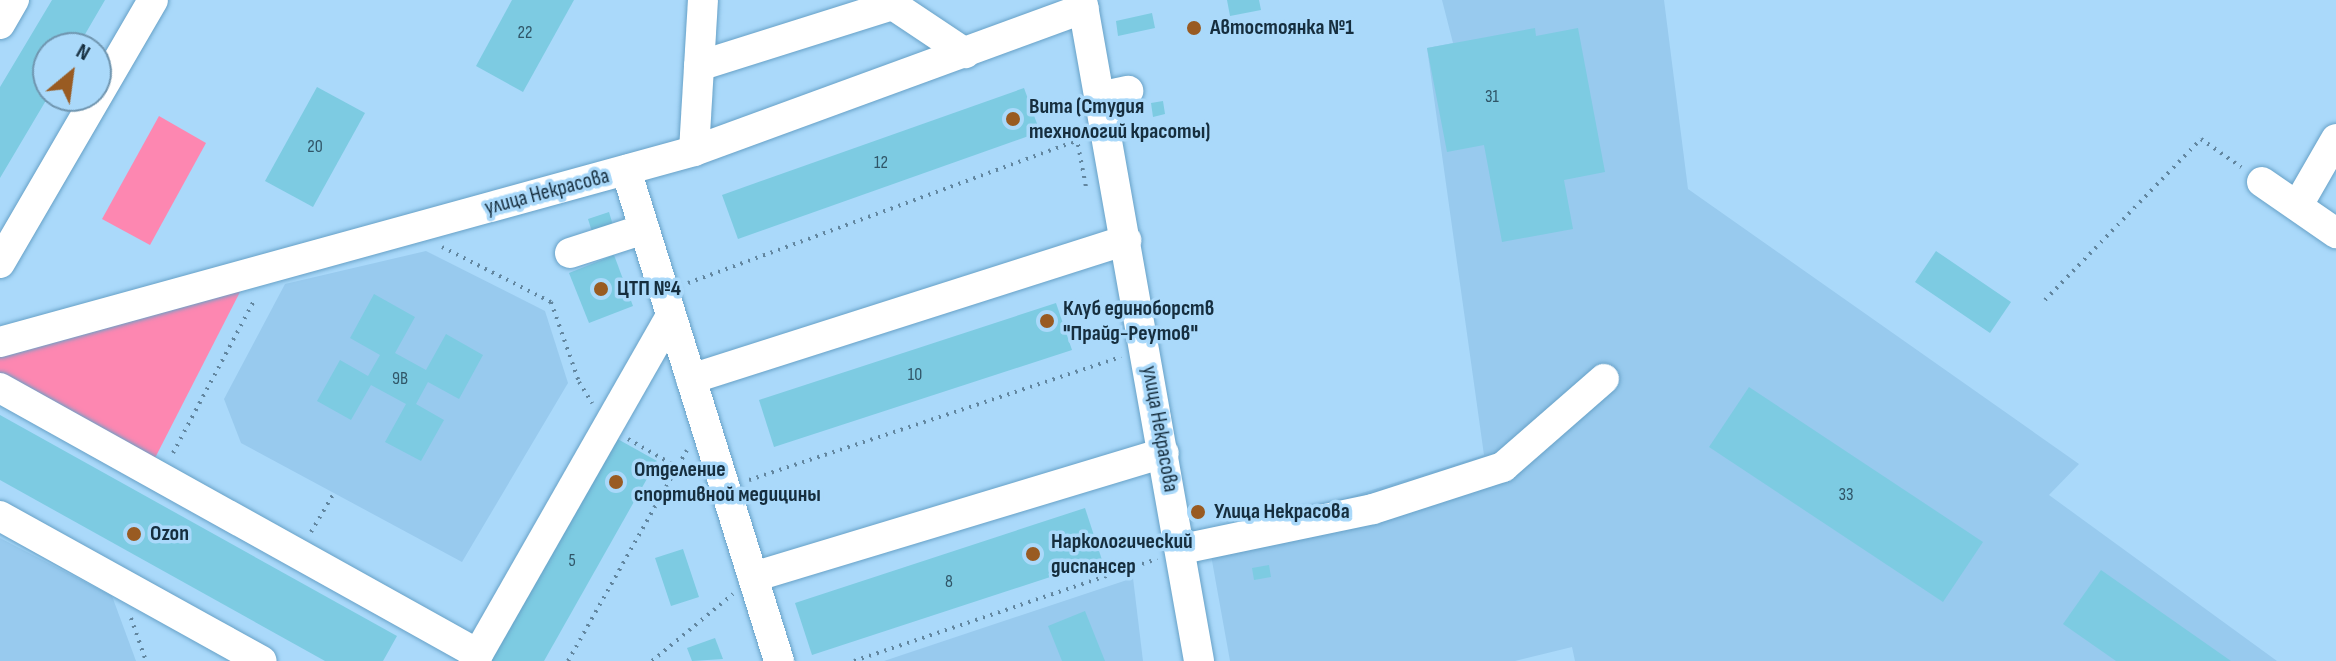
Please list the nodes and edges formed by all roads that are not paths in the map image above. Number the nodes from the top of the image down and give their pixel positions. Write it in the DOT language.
graph roads {
  1 [pos="14,0"];
  2 [pos="153,0"];
  3 [pos="703,0"];
  4 [pos="1083,4"];
  5 [pos="0,24"];
  6 [pos="965,53"];
  7 [pos="699,66"];
  8 [pos="2336,139"];
  9 [pos="694,151"];
  10 [pos="626,170"];
  11 [pos="2262,182"];
  12 [pos="2298,205"];
  13 [pos="644,229"];
  14 [pos="2336,233"];
  15 [pos="1126,240"];
  16 [pos="331,251"];
  17 [pos="570,253"];
  18 [pos="0,263"];
  19 [pos="363,266"];
  20 [pos="667,304"];
  21 [pos="0,342"];
  22 [pos="691,379"];
  23 [pos="1604,379"];
  24 [pos="0,388"];
  25 [pos="1164,453"];
  26 [pos="0,516"];
  27 [pos="1182,549"];
  28 [pos="753,577"];
  29 [pos="476,657"];
  30 [pos="262,661"];
  31 [pos="779,661"];
  32 [pos="1199,661"];
  1 -- 5 [label="street"];
  2 -- 18 [label="street"];
  3 -- 7 [label="street"];
  4 -- 6 [label="street, улица Некрасова"];
  4 -- 15 [label="street, улица Некрасова"];
  6 -- 7 [label="street"];
  6 -- 9 [label="street, улица Некрасова"];
  7 -- 9 [label="street"];
  8 -- 12 [label="street"];
  9 -- 10 [label="street, улица Некрасова"];
  10 -- 13 [label="street"];
  10 -- 16 [label="street, улица Некрасова"];
  11 -- 12 [label="street"];
  12 -- 14 [label="street"];
  13 -- 17 [label="street"];
  13 -- 20 [label="street"];
  15 -- 22 [label="street"];
  15 -- 25 [label="street, улица Некрасова"];
  16 -- 19 [label="street"];
  16 -- 21 [label="street, улица Некрасова"];
  20 -- 22 [label="street"];
  20 -- 29 [label="street"];
  22 -- 28 [label="street"];
  23 -- 27 [label="street"];
  24 -- 29 [label="street"];
  25 -- 27 [label="street, улица Некрасова"];
  25 -- 28 [label="street"];
  26 -- 30 [label="street"];
  27 -- 32 [label="street, улица Некрасова"];
  28 -- 31 [label="street"];
}
